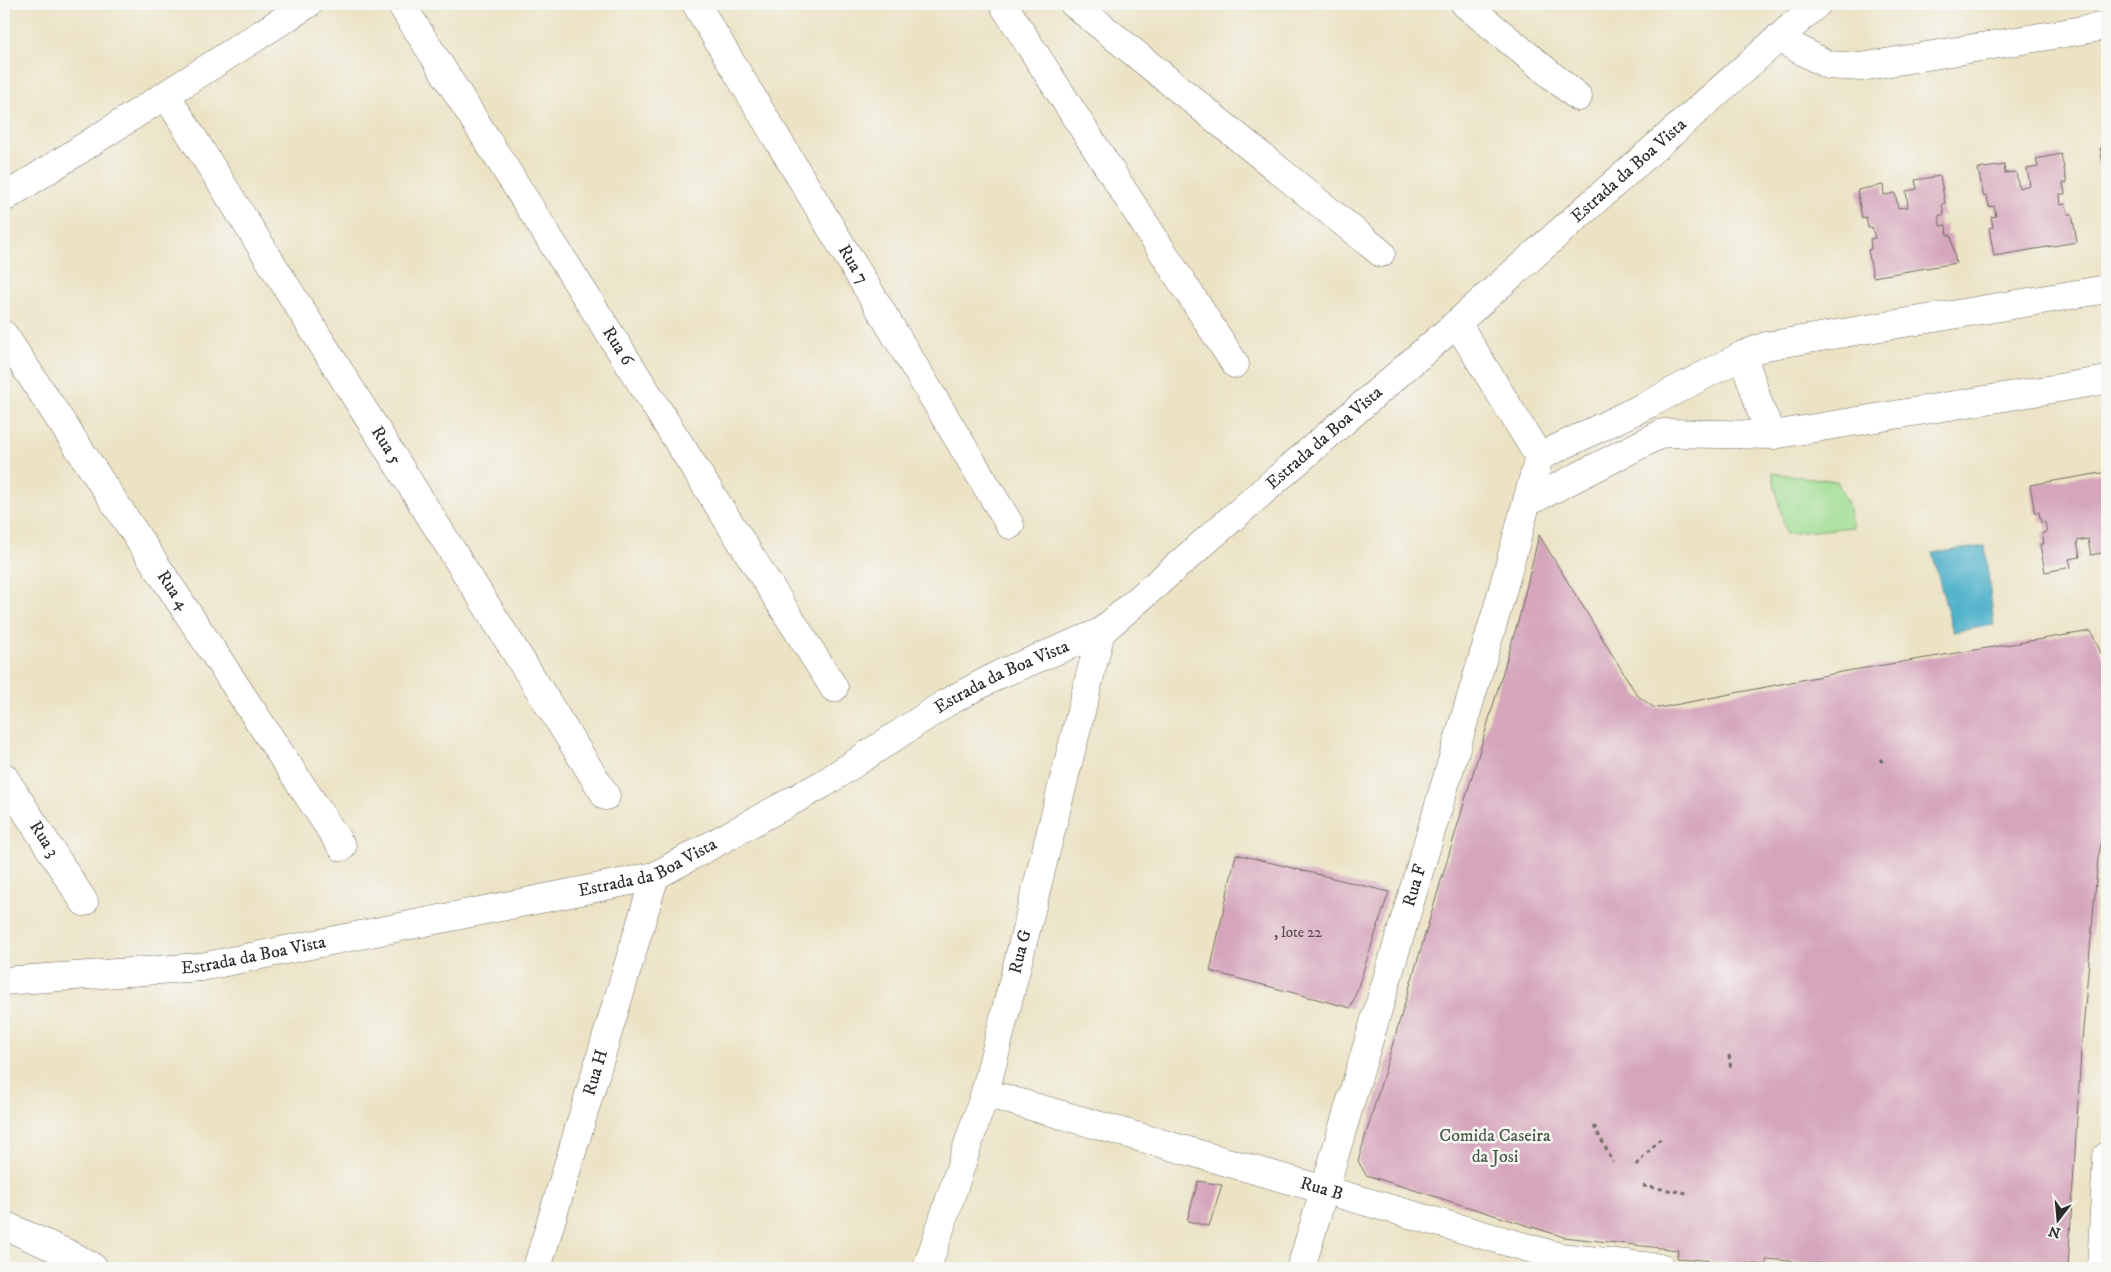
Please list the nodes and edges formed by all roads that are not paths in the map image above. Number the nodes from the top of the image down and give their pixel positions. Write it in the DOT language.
graph roads {
  1 [pos="308,4"];
  2 [pos="401,4"];
  3 [pos="696,4"];
  4 [pos="1003,4"];
  5 [pos="1074,4"];
  6 [pos="1465,4"];
  7 [pos="1817,4"];
  8 [pos="2107,26"];
  9 [pos="1778,38"];
  10 [pos="166,95"];
  11 [pos="1578,97"];
  12 [pos="4,198"];
  13 [pos="1381,253"];
  14 [pos="2107,289"];
  15 [pos="1457,323"];
  16 [pos="4,335"];
  17 [pos="1743,355"];
  18 [pos="1235,364"];
  19 [pos="2107,380"];
  20 [pos="1651,403"];
  21 [pos="1663,433"];
  22 [pos="1774,435"];
  23 [pos="1540,457"];
  24 [pos="1528,502"];
  25 [pos="1010,525"];
  26 [pos="1101,632"];
  27 [pos="834,688"];
  28 [pos="4,777"];
  29 [pos="606,796"];
  30 [pos="342,847"];
  31 [pos="654,876"];
  32 [pos="84,902"];
  33 [pos="4,981"];
  34 [pos="985,1093"];
  35 [pos="2107,1156"];
  36 [pos="1325,1190"];
  37 [pos="4,1225"];
  38 [pos="94,1268"];
  39 [pos="537,1268"];
  40 [pos="927,1268"];
  41 [pos="1301,1268"];
  42 [pos="1662,1268"];
  43 [pos="2102,1268"];
  1 -- 10 [label="street"];
  2 -- 27 [label="street, Rua 6"];
  3 -- 25 [label="street, Rua 7"];
  4 -- 18 [label="street"];
  5 -- 13 [label="street"];
  6 -- 11 [label="street"];
  7 -- 9 [label="street, Estrada da Boa Vista"];
  8 -- 9 [label="street"];
  9 -- 15 [label="street, Estrada da Boa Vista"];
  10 -- 12 [label="street"];
  10 -- 29 [label="street, Rua 5"];
  14 -- 17 [label="street"];
  15 -- 23 [label="street"];
  15 -- 26 [label="street, Estrada da Boa Vista"];
  16 -- 30 [label="street, Rua 4"];
  17 -- 20 [label="street"];
  17 -- 22 [label="street"];
  19 -- 22 [label="street"];
  20 -- 21 [label="street"];
  20 -- 23 [label="street"];
  21 -- 22 [label="street"];
  21 -- 24 [label="street"];
  23 -- 24 [label="street, Rua F"];
  24 -- 36 [label="street, Rua F"];
  26 -- 31 [label="street, Estrada da Boa Vista"];
  26 -- 34 [label="street, Rua G"];
  28 -- 32 [label="street, Rua 3"];
  31 -- 33 [label="street, Estrada da Boa Vista"];
  31 -- 39 [label="street, Rua H"];
  34 -- 36 [label="street, Rua B"];
  34 -- 40 [label="street, Rua G"];
  35 -- 43 [label="street"];
  36 -- 41 [label="street, Rua F"];
  36 -- 42 [label="street, Rua B"];
  37 -- 38 [label="street"];
}
